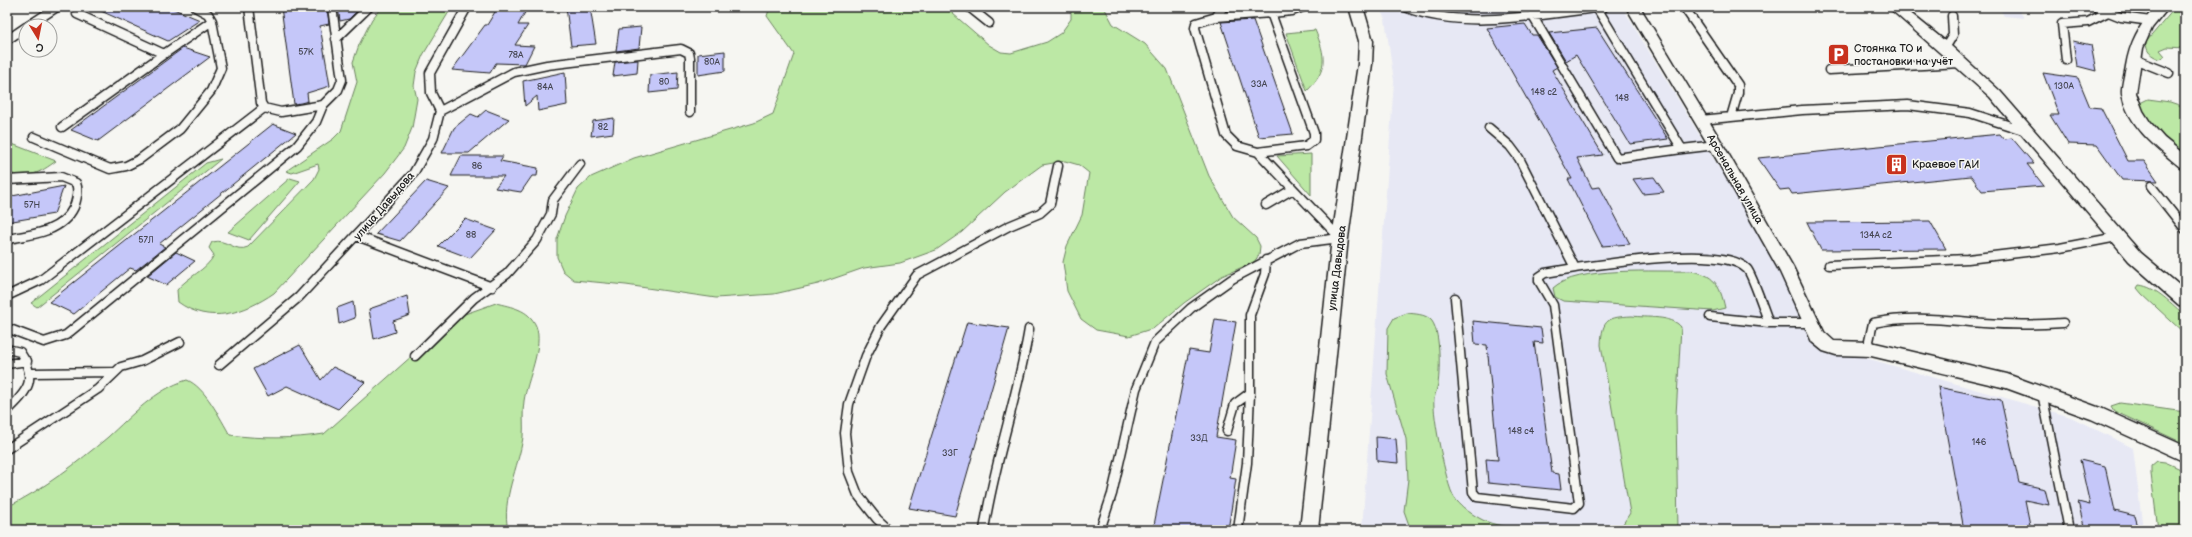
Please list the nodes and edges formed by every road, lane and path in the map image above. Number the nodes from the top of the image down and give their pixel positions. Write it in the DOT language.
graph roads {
  1 [pos="57,7"];
  2 [pos="195,7"];
  3 [pos="249,7"];
  4 [pos="332,7"];
  5 [pos="369,7"];
  6 [pos="466,7"];
  7 [pos="969,7"];
  8 [pos="1223,7"];
  9 [pos="1304,7"];
  10 [pos="1356,7"];
  11 [pos="1405,7"];
  12 [pos="1601,7"];
  13 [pos="1633,7"];
  14 [pos="1684,7"];
  15 [pos="1895,7"];
  16 [pos="2096,7"];
  17 [pos="2161,7"];
  18 [pos="2105,10"];
  19 [pos="1271,13"];
  20 [pos="77,14"];
  21 [pos="1532,15"];
  22 [pos="1952,16"];
  23 [pos="1216,17"];
  24 [pos="40,18"];
  25 [pos="212,21"];
  26 [pos="2150,21"];
  27 [pos="989,23"];
  28 [pos="18,33"];
  29 [pos="336,39"];
  30 [pos="7,40"];
  31 [pos="1946,48"];
  32 [pos="164,54"];
  33 [pos="2134,59"];
  34 [pos="2066,60"];
  35 [pos="1961,63"];
  36 [pos="1829,70"];
  37 [pos="2169,73"];
  38 [pos="323,105"];
  39 [pos="264,108"];
  40 [pos="440,111"];
  41 [pos="690,112"];
  42 [pos="1731,116"];
  43 [pos="1701,120"];
  44 [pos="62,127"];
  45 [pos="1489,128"];
  46 [pos="2027,131"];
  47 [pos="34,137"];
  48 [pos="1716,145"];
  49 [pos="1682,149"];
  50 [pos="1258,152"];
  51 [pos="2185,163"];
  52 [pos="580,164"];
  53 [pos="1058,166"];
  54 [pos="7,180"];
  55 [pos="2151,186"];
  56 [pos="1293,189"];
  57 [pos="1266,205"];
  58 [pos="2185,230"];
  59 [pos="358,236"];
  60 [pos="2117,236"];
  61 [pos="1340,238"];
  62 [pos="7,239"];
  63 [pos="1266,260"];
  64 [pos="1829,264"];
  65 [pos="1575,268"];
  66 [pos="492,287"];
  67 [pos="7,296"];
  68 [pos="1455,298"];
  69 [pos="2185,300"];
  70 [pos="1710,317"];
  71 [pos="1769,323"];
  72 [pos="1812,323"];
  73 [pos="2063,323"];
  74 [pos="7,328"];
  75 [pos="1029,329"];
  76 [pos="180,342"];
  77 [pos="7,349"];
  78 [pos="1871,349"];
  79 [pos="415,356"];
  80 [pos="27,361"];
  81 [pos="7,364"];
  82 [pos="219,365"];
  83 [pos="32,372"];
  84 [pos="114,372"];
  85 [pos="1250,393"];
  86 [pos="2042,393"];
  87 [pos="7,411"];
  88 [pos="1227,431"];
  89 [pos="7,449"];
  90 [pos="2185,454"];
  91 [pos="889,530"];
  92 [pos="984,530"];
  93 [pos="1100,530"];
  94 [pos="1238,530"];
  95 [pos="1309,530"];
  96 [pos="2070,530"];
  1 -- 24 [label="lane"];
  2 -- 25 [label="lane"];
  3 -- 39 [label="lane"];
  4 -- 29 [label="lane"];
  5 -- 29 [label="lane"];
  6 -- 40 [label="lane"];
  7 -- 27 [label="lane"];
  8 -- 23 [label="lane"];
  9 -- 19 [label="lane"];
  10 -- 61 [label="street, улица Давыдова"];
  11 -- 21 [label="lane"];
  12 -- 21 [label="lane"];
  12 -- 49 [label="lane"];
  13 -- 43 [label="street, Арсенальная улица"];
  14 -- 42 [label="lane"];
  15 -- 31 [label="street"];
  16 -- 18 [label="lane"];
  17 -- 26 [label="street"];
  18 -- 26 [label="lane"];
  18 -- 34 [label="lane"];
  19 -- 23 [label="lane"];
  19 -- 50 [label="lane"];
  20 -- 32 [label="lane"];
  21 -- 49 [label="lane"];
  22 -- 31 [label="lane"];
  23 -- 50 [label="lane"];
  25 -- 32 [label="lane"];
  25 -- 47 [label="lane"];
  26 -- 33 [label="street"];
  28 -- 30 [label="lane"];
  29 -- 38 [label="lane"];
  31 -- 35 [label="street"];
  32 -- 44 [label="lane"];
  33 -- 37 [label="lane"];
  33 -- 51 [label="street"];
  35 -- 36 [label="lane"];
  35 -- 46 [label="street"];
  38 -- 39 [label="lane"];
  38 -- 74 [label="lane"];
  39 -- 67 [label="lane"];
  40 -- 41 [label="lane"];
  40 -- 59 [label="lane, улица Давыдова"];
  42 -- 43 [label="lane"];
  42 -- 46 [label="lane"];
  43 -- 48 [label="street, Арсенальная улица"];
  45 -- 65 [label="lane"];
  46 -- 60 [label="street"];
  48 -- 49 [label="lane"];
  48 -- 72 [label="street, Арсенальная улица"];
  50 -- 56 [label="lane"];
  52 -- 66 [label="lane"];
  53 -- 91 [label="lane"];
  54 -- 62 [label="lane"];
  55 -- 58 [label="lane"];
  56 -- 57 [label="lane"];
  56 -- 61 [label="lane"];
  59 -- 66 [label="lane"];
  59 -- 82 [label="lane, улица Давыдова"];
  60 -- 64 [label="lane"];
  60 -- 69 [label="street"];
  61 -- 63 [label="lane"];
  61 -- 95 [label="street, улица Давыдова"];
  63 -- 85 [label="lane"];
  63 -- 93 [label="lane"];
  65 -- 68 [label="lane"];
  65 -- 71 [label="lane"];
  66 -- 79 [label="lane"];
  70 -- 71 [label="lane"];
  71 -- 72 [label="lane"];
  72 -- 78 [label="street, Арсенальная улица"];
  73 -- 78 [label="lane"];
  75 -- 92 [label="lane"];
  76 -- 84 [label="lane"];
  77 -- 80 [label="lane"];
  78 -- 86 [label="street"];
  80 -- 81 [label="lane"];
  80 -- 83 [label="lane"];
  83 -- 84 [label="lane"];
  83 -- 87 [label="lane"];
  84 -- 89 [label="lane"];
  85 -- 88 [label="lane"];
  85 -- 94 [label="lane"];
  86 -- 90 [label="street"];
  86 -- 96 [label="lane"];
}
